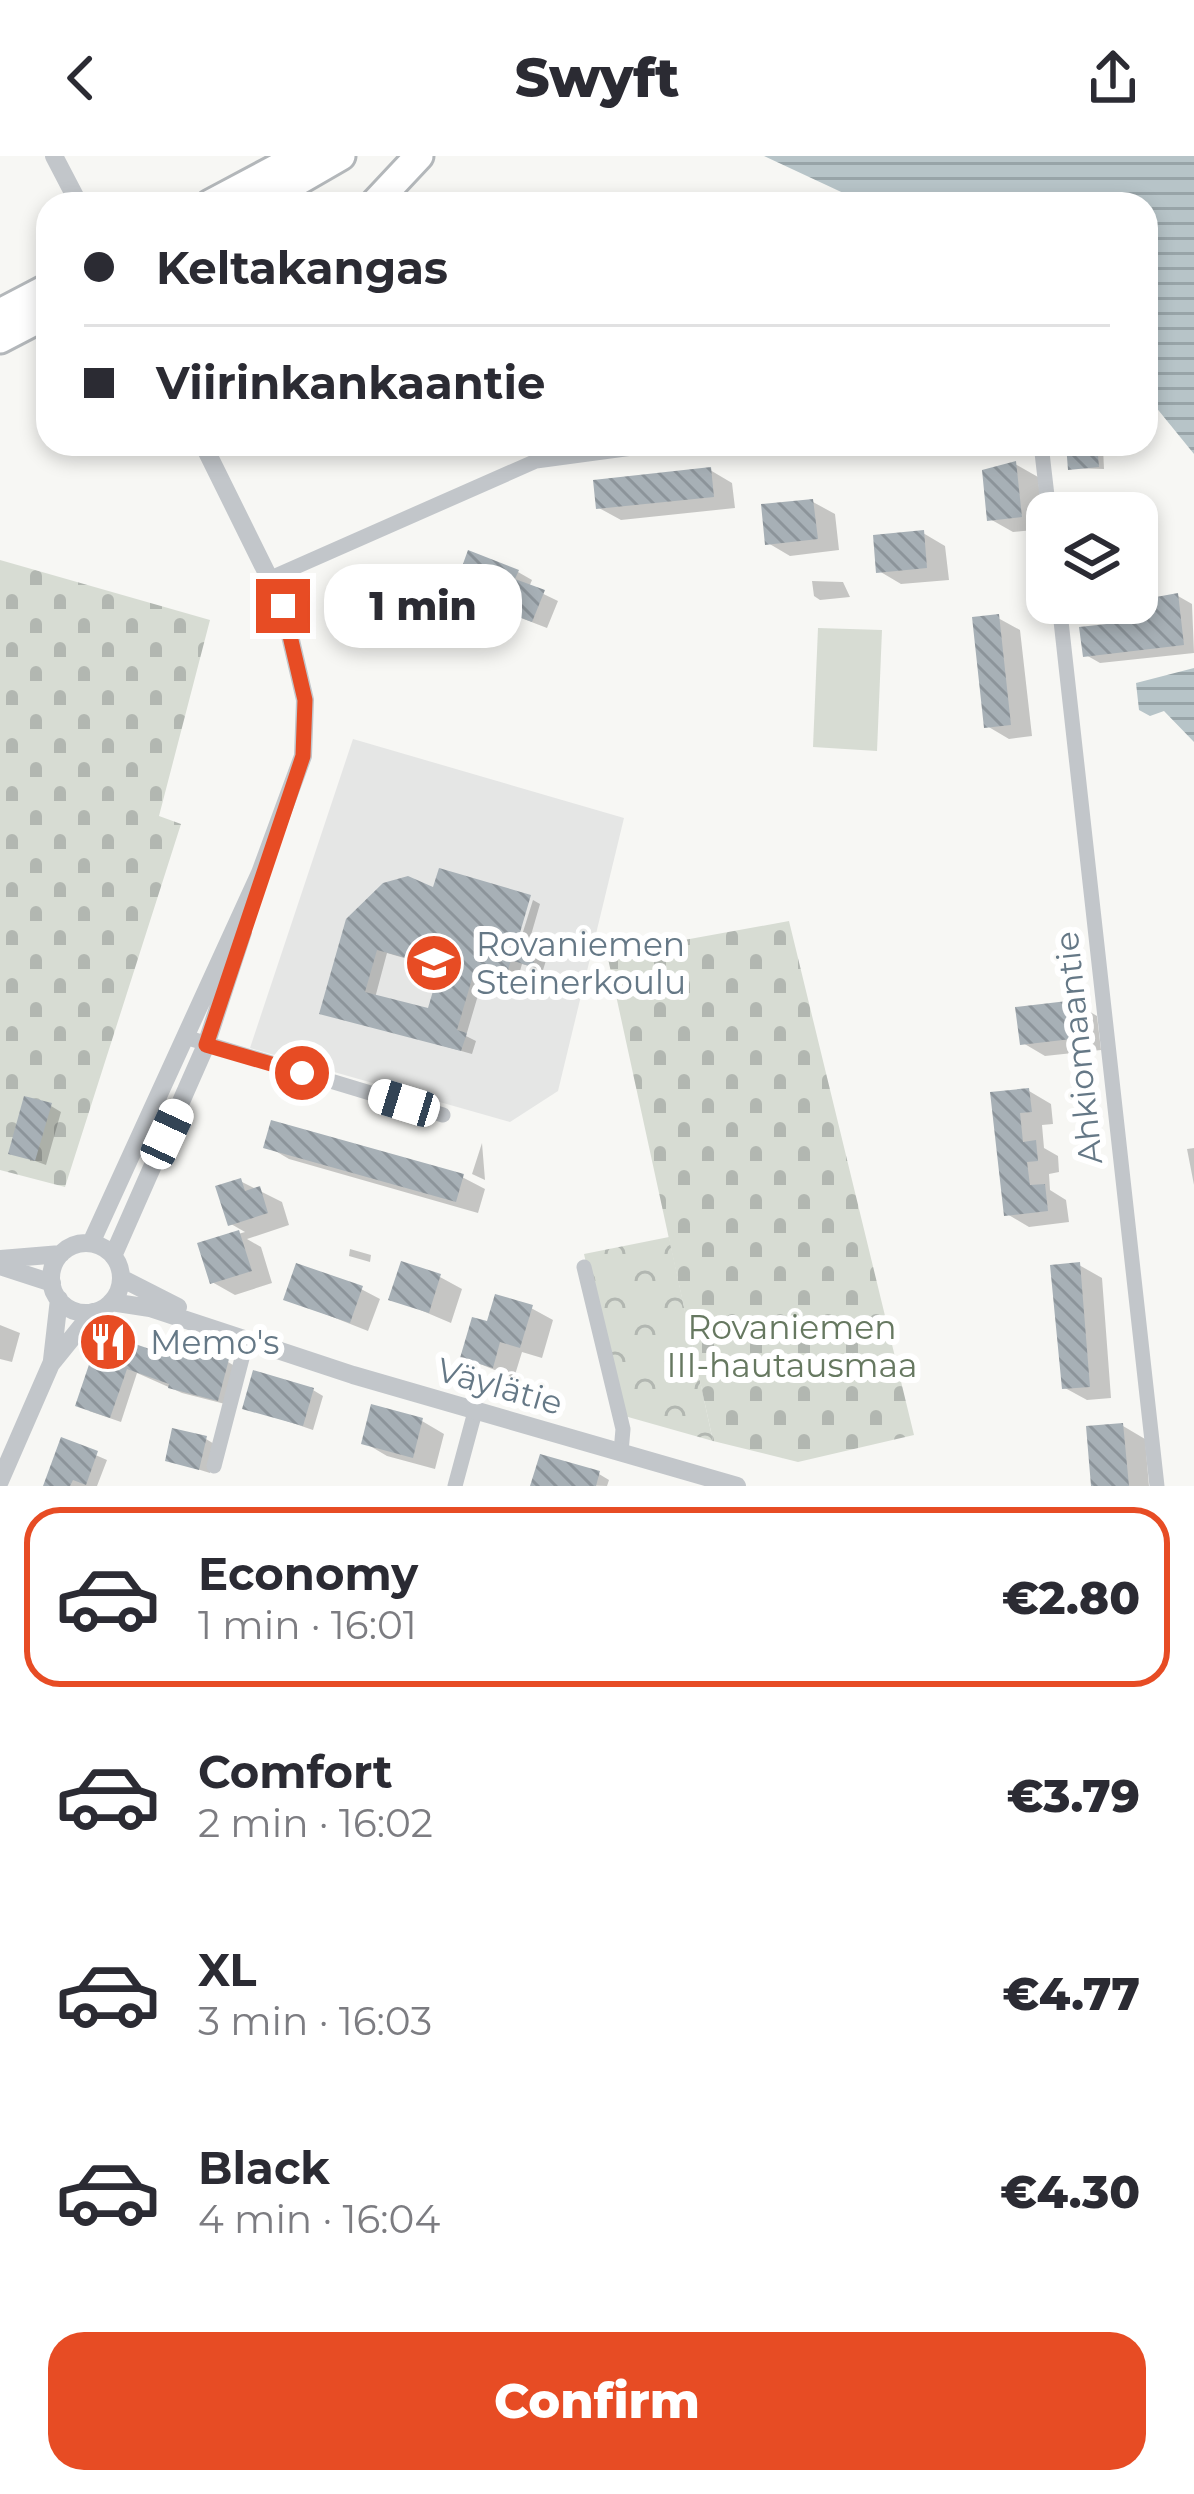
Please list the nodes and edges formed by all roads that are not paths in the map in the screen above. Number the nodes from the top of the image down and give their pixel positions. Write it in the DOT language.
graph roads {
  1 [pos="54,156"];
  2 [pos="300,156"];
  3 [pos="341,156"];
  4 [pos="419,156"];
  5 [pos="73,192"];
  6 [pos="233,192"];
  7 [pos="279,192"];
  8 [pos="385,192"];
  9 [pos="36,294"];
  10 [pos="0,313"];
  11 [pos="36,320"];
  12 [pos="0,339"];
  13 [pos="209,456"];
  14 [pos="573,456"];
  15 [pos="1042,456"];
  16 [pos="1047,492"];
  17 [pos="273,577"];
  18 [pos="1061,624"];
  19 [pos="260,873"];
  20 [pos="185,1037"];
  21 [pos="206,1045"];
  22 [pos="443,1115"];
  23 [pos="91,1243"];
  24 [pos="61,1254"];
  25 [pos="113,1256"];
  26 [pos="0,1262"];
  27 [pos="584,1267"];
  28 [pos="121,1278"];
  29 [pos="55,1291"];
  30 [pos="102,1307"];
  31 [pos="248,1339"];
  32 [pos="51,1364"];
  33 [pos="476,1408"];
  34 [pos="621,1452"];
  35 [pos="214,1466"];
  36 [pos="0,1481"];
  37 [pos="454,1486"];
  38 [pos="737,1486"];
  39 [pos="1157,1486"];
  1 -- 5 [label="street"];
  2 -- 6 [label="highway"];
  3 -- 7 [label="highway"];
  4 -- 8 [label="highway"];
  9 -- 10 [label="highway"];
  11 -- 12 [label="highway"];
  13 -- 17 [label="street"];
  14 -- 17 [label="street"];
  15 -- 16 [label="street"];
  17 -- 19 [label="street"];
  18 -- 39 [label="street, Ahkiomaantie"];
  19 -- 20 [label="street"];
  19 -- 21 [label="street"];
  20 -- 21 [label="street"];
  20 -- 23 [label="street"];
  21 -- 22 [label="street"];
  21 -- 25 [label="street"];
  23 -- 24 [label="street"];
  23 -- 25 [label="street"];
  24 -- 26 [label="street"];
  24 -- 29 [label="street"];
  25 -- 28 [label="street"];
  26 -- 29 [label="street"];
  27 -- 34 [label="street"];
  28 -- 30 [label="street"];
  28 -- 31 [label="street, Väylätie"];
  29 -- 30 [label="street"];
  29 -- 32 [label="street"];
  30 -- 31 [label="street, Väylätie"];
  30 -- 32 [label="street"];
  31 -- 33 [label="street, Väylätie"];
  31 -- 35 [label="street"];
  32 -- 36 [label="street"];
  33 -- 34 [label="street, Väylätie"];
  33 -- 37 [label="street"];
  34 -- 38 [label="street, Väylätie"];
}
